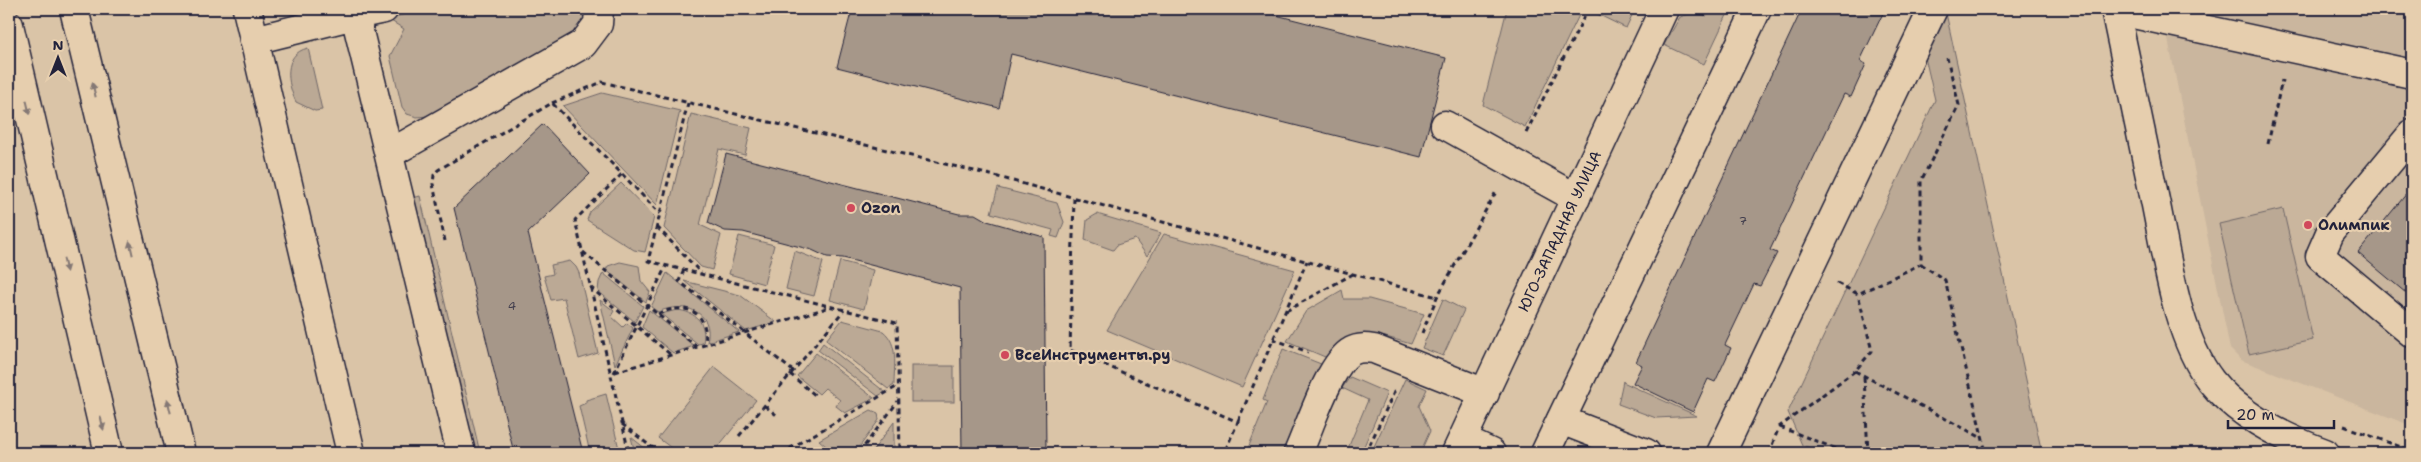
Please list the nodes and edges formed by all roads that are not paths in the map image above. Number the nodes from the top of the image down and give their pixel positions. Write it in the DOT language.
graph roads {
  1 [pos="74,9"];
  2 [pos="247,9"];
  3 [pos="384,9"];
  4 [pos="599,9"];
  5 [pos="1664,9"];
  6 [pos="1757,9"];
  7 [pos="1933,9"];
  8 [pos="2115,9"];
  9 [pos="355,15"];
  10 [pos="2181,16"];
  11 [pos="9,25"];
  12 [pos="254,40"];
  13 [pos="2412,74"];
  14 [pos="1445,125"];
  15 [pos="2412,134"];
  16 [pos="389,154"];
  17 [pos="1576,198"];
  18 [pos="2412,333"];
  19 [pos="1485,393"];
  20 [pos="1561,420"];
  21 [pos="1459,447"];
  22 [pos="108,453"];
  23 [pos="181,453"];
  24 [pos="352,453"];
  25 [pos="461,453"];
  26 [pos="1298,453"];
  27 [pos="1491,453"];
  28 [pos="1545,453"];
  29 [pos="1646,453"];
  30 [pos="1721,453"];
  31 [pos="2325,453"];
  23 -- 1 [label="main road, one-way"];
  2 -- 12 [label="main road"];
  3 -- 9 [label="main road"];
  4 -- 16 [label="main road"];
  5 -- 17 [label="main road, ЮГО-ЗАПАДНАЯ УЛИЦА"];
  6 -- 20 [label="main road"];
  7 -- 30 [label="main road"];
  8 -- 10 [label="main road"];
  8 -- 31 [label="main road"];
  9 -- 12 [label="main road"];
  9 -- 16 [label="main road"];
  10 -- 13 [label="main road"];
  11 -- 22 [label="main road, one-way"];
  12 -- 24 [label="main road"];
  14 -- 17 [label="main road"];
  15 -- 18 [label="main road"];
  16 -- 25 [label="main road"];
  17 -- 19 [label="main road, ЮГО-ЗАПАДНАЯ УЛИЦА"];
  19 -- 21 [label="main road, ЮГО-ЗАПАДНАЯ УЛИЦА"];
  19 -- 26 [label="main road"];
  20 -- 28 [label="main road"];
  20 -- 29 [label="main road"];
  21 -- 27 [label="main road"];
}
